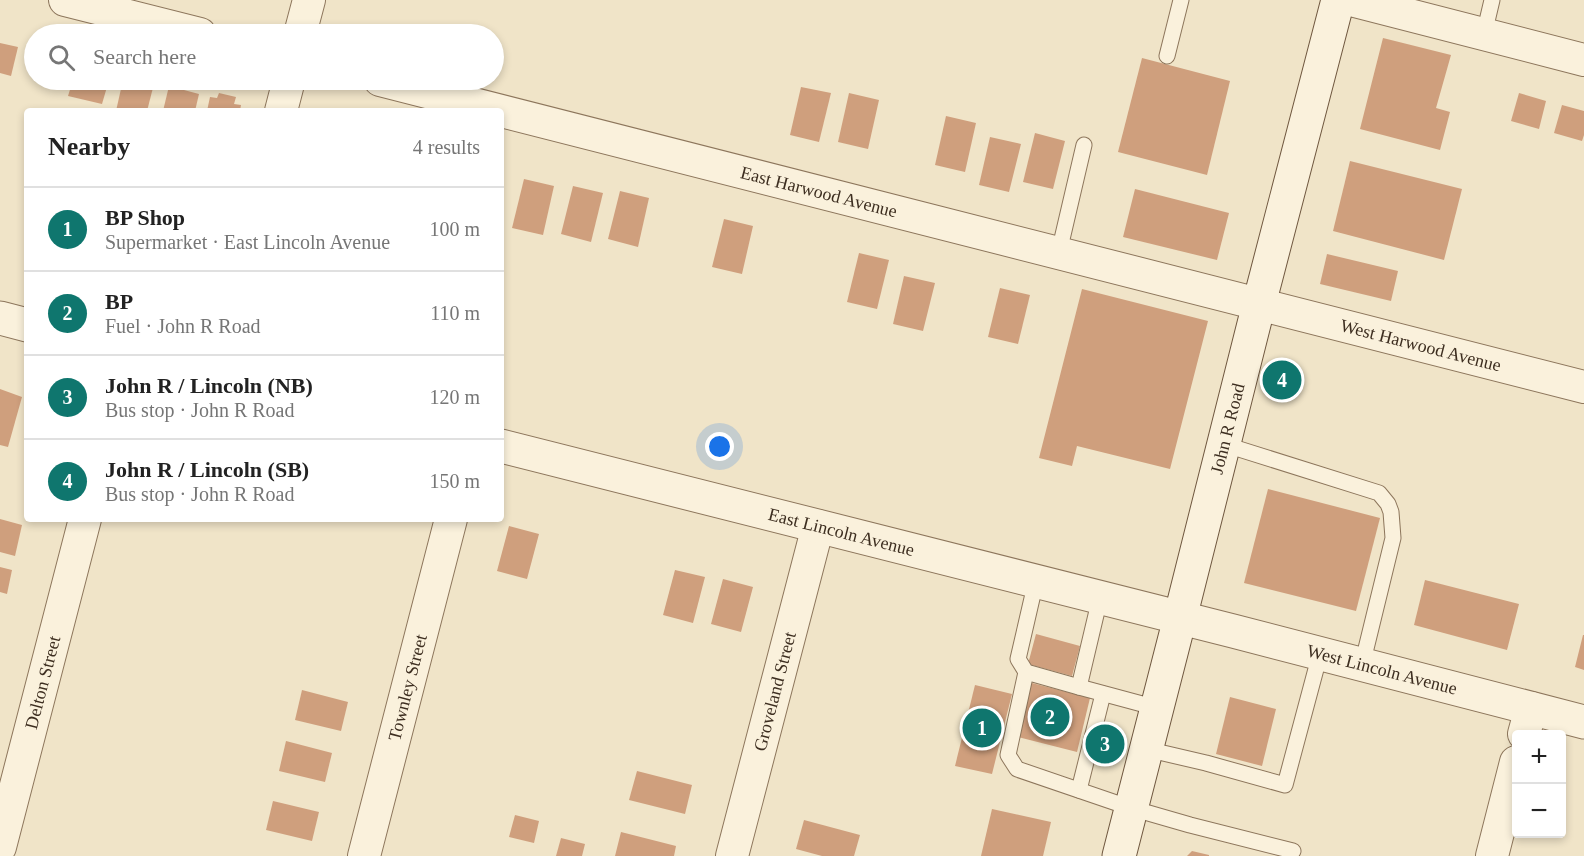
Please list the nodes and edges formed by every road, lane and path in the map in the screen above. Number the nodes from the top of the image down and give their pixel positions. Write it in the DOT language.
graph roads {
  1 [pos="65,0"];
  2 [pos="309,0"];
  3 [pos="1181,0"];
  4 [pos="1338,0"];
  5 [pos="1351,0"];
  6 [pos="1492,0"];
  7 [pos="160,24"];
  8 [pos="303,24"];
  9 [pos="1484,34"];
  10 [pos="1167,57"];
  11 [pos="1584,60"];
  12 [pos="286,90"];
  13 [pos="419,90"];
  14 [pos="282,108"];
  15 [pos="491,108"];
  16 [pos="504,111"];
  17 [pos="1084,145"];
  18 [pos="1059,252"];
  19 [pos="1258,304"];
  20 [pos="0,318"];
  21 [pos="24,324"];
  22 [pos="1584,387"];
  23 [pos="1223,444"];
  24 [pos="504,447"];
  25 [pos="84,522"];
  26 [pos="450,522"];
  27 [pos="818,526"];
  28 [pos="1036,581"];
  29 [pos="1100,597"];
  30 [pos="1180,618"];
  31 [pos="1320,654"];
  32 [pos="1362,665"];
  33 [pos="1026,672"];
  34 [pos="1079,687"];
  35 [pos="1103,694"];
  36 [pos="1157,708"];
  37 [pos="1528,722"];
  38 [pos="1584,722"];
  39 [pos="1146,749"];
  40 [pos="1512,778"];
  41 [pos="1079,790"];
  42 [pos="1131,808"];
  43 [pos="0,847"];
  44 [pos="1293,851"];
  45 [pos="364,856"];
  46 [pos="732,856"];
  47 [pos="1119,856"];
  48 [pos="1492,856"];
  1 -- 7 [label="street"];
  2 -- 8 [label="street"];
  3 -- 10 [label="lane"];
  4 -- 19 [label="street, John R Road"];
  5 -- 9 [label="street"];
  6 -- 9 [label="lane"];
  9 -- 11 [label="street"];
  12 -- 14 [label="street"];
  13 -- 15 [label="street, East Harwood Avenue"];
  16 -- 18 [label="street, East Harwood Avenue"];
  17 -- 18 [label="lane"];
  18 -- 19 [label="street, East Harwood Avenue"];
  19 -- 22 [label="street, West Harwood Avenue"];
  19 -- 23 [label="street, John R Road"];
  20 -- 21 [label="street"];
  23 -- 30 [label="street, John R Road"];
  23 -- 32 [label="lane"];
  24 -- 27 [label="street, East Lincoln Avenue"];
  25 -- 43 [label="street, Delton Street"];
  26 -- 45 [label="street, Townley Street"];
  27 -- 28 [label="street, East Lincoln Avenue"];
  27 -- 46 [label="street, Groveland Street"];
  28 -- 29 [label="street, East Lincoln Avenue"];
  28 -- 33 [label="lane"];
  29 -- 30 [label="street, East Lincoln Avenue"];
  29 -- 34 [label="lane"];
  30 -- 31 [label="street, West Lincoln Avenue"];
  30 -- 36 [label="street, John R Road"];
  31 -- 32 [label="street, West Lincoln Avenue"];
  31 -- 39 [label="lane"];
  32 -- 37 [label="street, West Lincoln Avenue"];
  33 -- 34 [label="lane"];
  33 -- 41 [label="lane"];
  34 -- 35 [label="lane"];
  35 -- 36 [label="lane"];
  35 -- 41 [label="lane"];
  36 -- 39 [label="street, John R Road"];
  37 -- 38 [label="street, West Lincoln Avenue"];
  39 -- 42 [label="street, John R Road"];
  40 -- 48 [label="street"];
  41 -- 42 [label="lane"];
  42 -- 44 [label="lane"];
  42 -- 47 [label="street, John R Road"];
}
